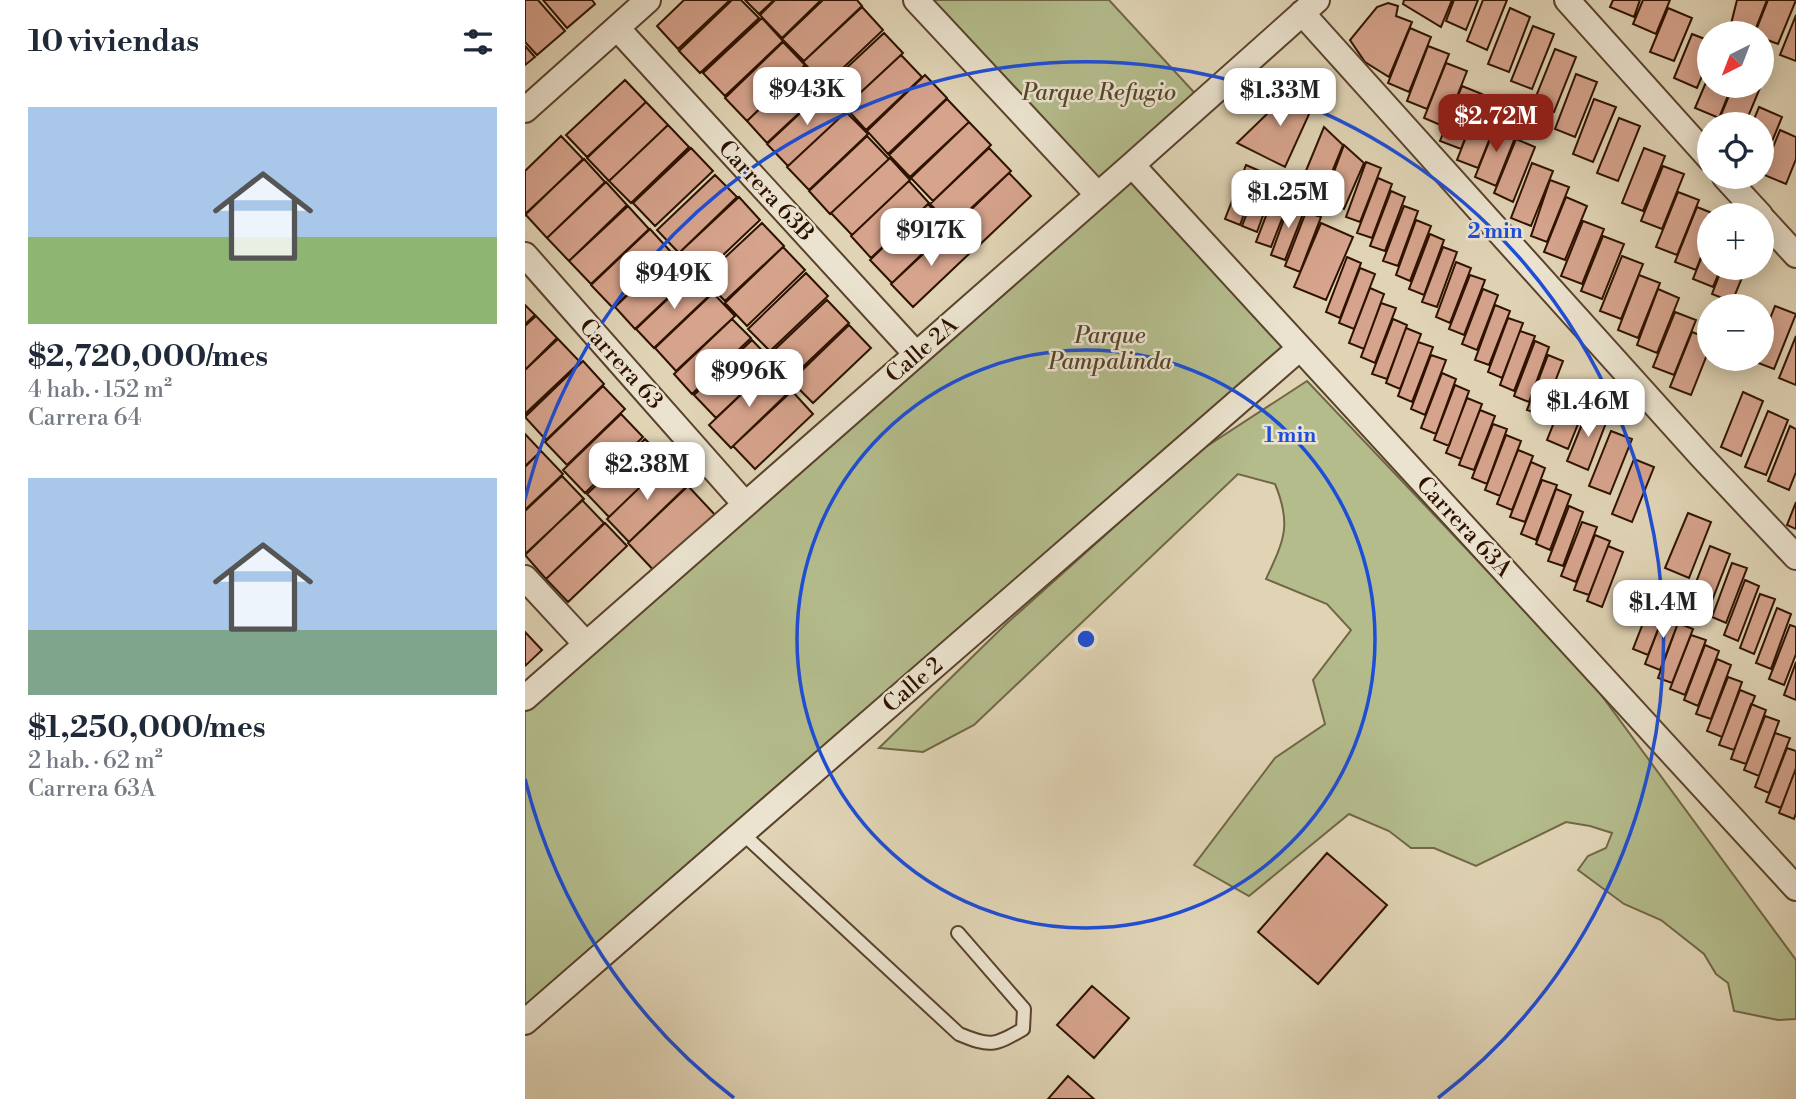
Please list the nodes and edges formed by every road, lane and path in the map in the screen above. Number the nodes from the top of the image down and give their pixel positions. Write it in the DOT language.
graph roads {
  1 [pos="648,0"];
  2 [pos="916,0"];
  3 [pos="1567,0"];
  4 [pos="1309,7"];
  5 [pos="617,28"];
  6 [pos="525,110"];
  7 [pos="1697,145"];
  8 [pos="1132,165"];
  9 [pos="1736,189"];
  10 [pos="1098,195"];
  11 [pos="1748,203"];
  12 [pos="1774,231"];
  13 [pos="1796,255"];
  14 [pos="525,256"];
  15 [pos="1300,348"];
  16 [pos="916,354"];
  17 [pos="745,504"];
  18 [pos="1796,557"];
  19 [pos="525,578"];
  20 [pos="586,644"];
  21 [pos="525,698"];
  22 [pos="742,833"];
  23 [pos="1796,888"];
  24 [pos="958,933"];
  25 [pos="525,1022"];
  1 -- 5 [label="street"];
  2 -- 10 [label="street"];
  3 -- 7 [label="street"];
  4 -- 8 [label="street, Calle 2A"];
  4 -- 18 [label="street"];
  5 -- 6 [label="street"];
  5 -- 16 [label="street, Carrera 63B"];
  8 -- 10 [label="street, Calle 2A"];
  8 -- 15 [label="street, Carrera 63A"];
  9 -- 11 [label="street"];
  10 -- 16 [label="street, Calle 2A"];
  12 -- 13 [label="street"];
  14 -- 17 [label="street, Carrera 63"];
  15 -- 22 [label="street, Calle 2"];
  15 -- 23 [label="street, Carrera 63A"];
  16 -- 17 [label="street, Calle 2A"];
  17 -- 20 [label="street, Calle 2A"];
  19 -- 20 [label="street"];
  20 -- 21 [label="street, Calle 2A"];
  22 -- 24 [label="lane"];
  22 -- 25 [label="street, Calle 2"];
}
